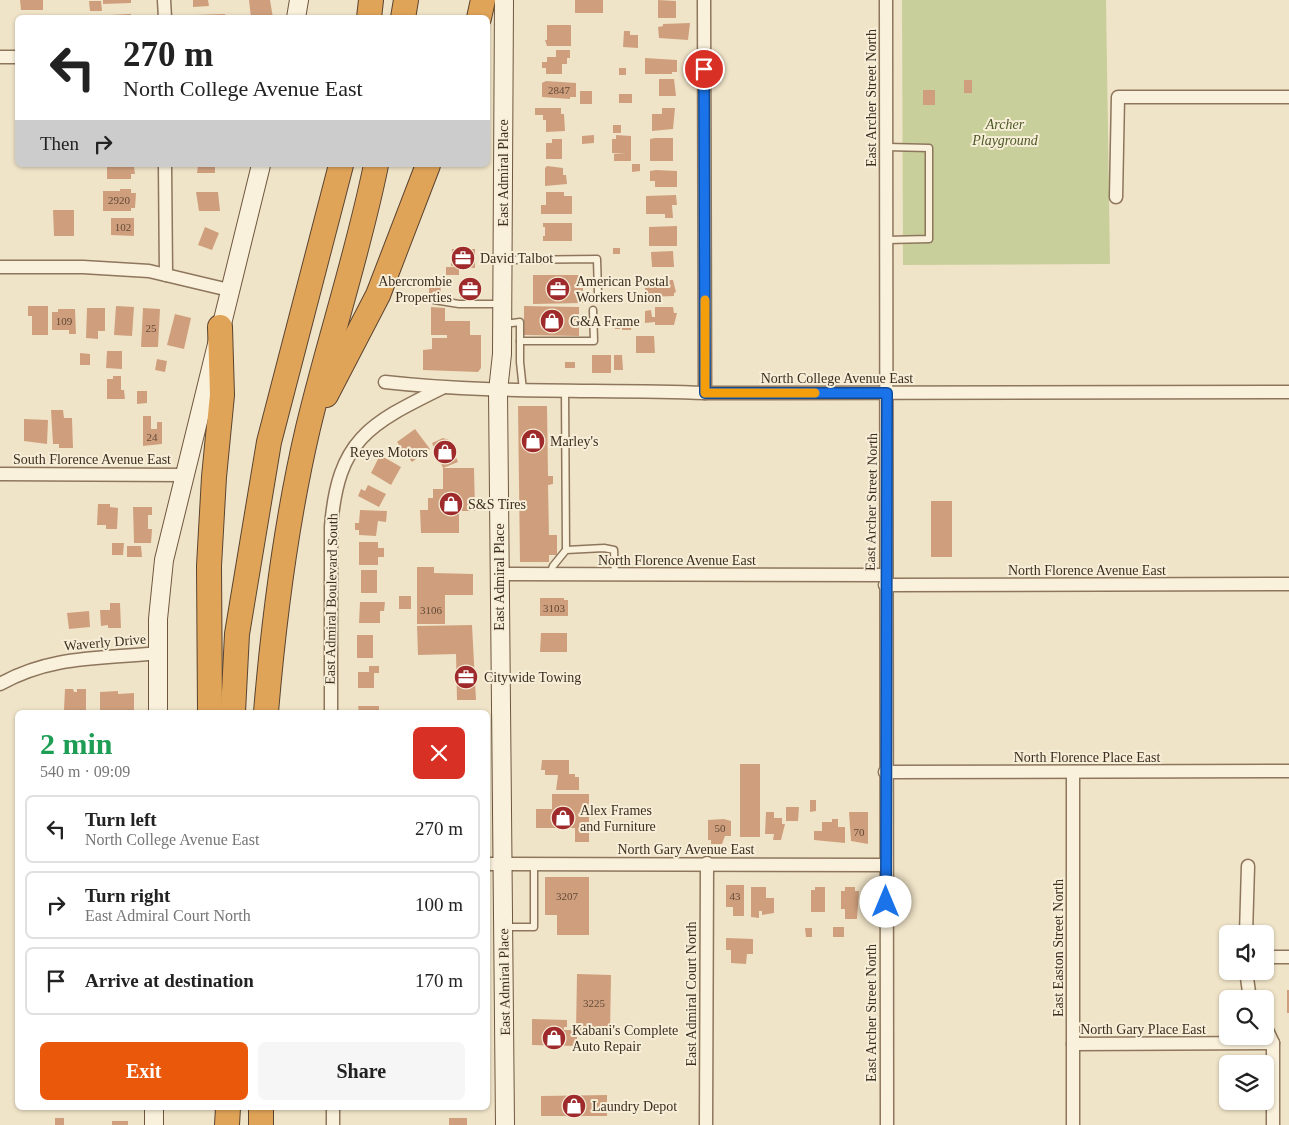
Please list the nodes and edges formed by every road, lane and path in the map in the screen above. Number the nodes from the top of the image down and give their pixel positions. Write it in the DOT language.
graph roads {
  1 [pos="164,0"];
  2 [pos="299,0"];
  3 [pos="371,0"];
  4 [pos="406,0"];
  5 [pos="483,0"];
  6 [pos="504,0"];
  7 [pos="704,0"];
  8 [pos="886,0"];
  9 [pos="164,15"];
  10 [pos="296,15"];
  11 [pos="369,15"];
  12 [pos="404,15"];
  13 [pos="480,15"];
  14 [pos="0,57"];
  15 [pos="15,57"];
  16 [pos="1289,97"];
  17 [pos="886,147"];
  18 [pos="165,167"];
  19 [pos="260,167"];
  20 [pos="340,167"];
  21 [pos="375,167"];
  22 [pos="427,167"];
  23 [pos="1116,197"];
  24 [pos="887,240"];
  25 [pos="502,260"];
  26 [pos="0,267"];
  27 [pos="166,275"];
  28 [pos="229,290"];
  29 [pos="598,293"];
  30 [pos="434,300"];
  31 [pos="502,304"];
  32 [pos="593,310"];
  33 [pos="502,324"];
  34 [pos="220,327"];
  35 [pos="520,341"];
  36 [pos="511,353"];
  37 [pos="385,382"];
  38 [pos="442,388"];
  39 [pos="498,390"];
  40 [pos="523,390"];
  41 [pos="565,390"];
  42 [pos="1289,392"];
  43 [pos="705,393"];
  44 [pos="887,393"];
  45 [pos="308,430"];
  46 [pos="0,474"];
  47 [pos="184,475"];
  48 [pos="566,550"];
  49 [pos="499,574"];
  50 [pos="550,574"];
  51 [pos="615,574"];
  52 [pos="885,580"];
  53 [pos="1289,584"];
  54 [pos="158,652"];
  55 [pos="0,684"];
  56 [pos="158,710"];
  57 [pos="210,710"];
  58 [pos="233,710"];
  59 [pos="266,710"];
  60 [pos="331,710"];
  61 [pos="1289,771"];
  62 [pos="885,772"];
  63 [pos="1073,772"];
  64 [pos="707,863"];
  65 [pos="495,864"];
  66 [pos="534,864"];
  67 [pos="886,865"];
  68 [pos="1248,866"];
  69 [pos="1246,925"];
  70 [pos="503,927"];
  71 [pos="1274,957"];
  72 [pos="1289,957"];
  73 [pos="1073,1044"];
  74 [pos="1219,1044"];
  75 [pos="1273,1045"];
  76 [pos="154,1110"];
  77 [pos="228,1110"];
  78 [pos="261,1110"];
  79 [pos="332,1110"];
  80 [pos="154,1125"];
  81 [pos="227,1125"];
  82 [pos="261,1125"];
  83 [pos="333,1125"];
  84 [pos="505,1125"];
  85 [pos="706,1125"];
  86 [pos="887,1125"];
  87 [pos="1073,1125"];
  88 [pos="1273,1125"];
  1 -- 9 [label="street"];
  2 -- 10 [label="main road"];
  3 -- 11 [label="highway"];
  4 -- 12 [label="highway"];
  5 -- 13 [label="highway"];
  6 -- 25 [label="main road, East Admiral Place"];
  7 -- 43 [label="street"];
  8 -- 17 [label="street, East Archer Street North"];
  14 -- 15 [label="street"];
  16 -- 23 [label="street"];
  17 -- 24 [label="street, East Archer Street North"];
  17 -- 24 [label="lane"];
  18 -- 27 [label="street"];
  19 -- 28 [label="main road"];
  20 -- 58 [label="highway"];
  21 -- 45 [label="highway"];
  22 -- 45 [label="highway"];
  24 -- 44 [label="street, East Archer Street North"];
  25 -- 29 [label="lane"];
  25 -- 31 [label="main road, East Admiral Place"];
  26 -- 27 [label="street"];
  27 -- 28 [label="street"];
  28 -- 34 [label="main road"];
  30 -- 31 [label="lane"];
  31 -- 33 [label="main road, East Admiral Place"];
  32 -- 35 [label="lane"];
  33 -- 35 [label="lane"];
  33 -- 36 [label="main road, East Admiral Place"];
  34 -- 47 [label="main road"];
  34 -- 57 [label="highway"];
  35 -- 36 [label="lane"];
  36 -- 39 [label="main road, East Admiral Place"];
  36 -- 40 [label="lane"];
  37 -- 38 [label="street, North College Avenue East"];
  38 -- 39 [label="street, North College Avenue East"];
  38 -- 60 [label="street, East Admiral Boulevard South"];
  39 -- 40 [label="street, North College Avenue East"];
  39 -- 49 [label="main road, East Admiral Place"];
  40 -- 41 [label="street, North College Avenue East"];
  41 -- 43 [label="street, North College Avenue East"];
  41 -- 48 [label="lane"];
  42 -- 44 [label="street, North College Avenue East"];
  43 -- 44 [label="street, North College Avenue East"];
  44 -- 52 [label="street, East Archer Street North"];
  45 -- 59 [label="highway"];
  46 -- 47 [label="street, South Florence Avenue East"];
  47 -- 54 [label="main road"];
  48 -- 50 [label="lane"];
  48 -- 51 [label="lane"];
  49 -- 50 [label="street, North Florence Avenue East"];
  49 -- 65 [label="main road, East Admiral Place"];
  50 -- 51 [label="street, North Florence Avenue East"];
  51 -- 52 [label="street, North Florence Avenue East"];
  52 -- 53 [label="street, North Florence Avenue East"];
  52 -- 62 [label="street, East Archer Street North"];
  54 -- 55 [label="street, Waverly Drive"];
  54 -- 56 [label="main road"];
  61 -- 63 [label="street, North Florence Place East"];
  62 -- 63 [label="street, North Florence Place East"];
  62 -- 67 [label="street, East Archer Street North"];
  63 -- 73 [label="street, East Easton Street North"];
  64 -- 66 [label="street, North Gary Avenue East"];
  64 -- 67 [label="street, North Gary Avenue East"];
  64 -- 85 [label="street, East Admiral Court North"];
  65 -- 66 [label="street, North Gary Avenue East"];
  65 -- 70 [label="main road, East Admiral Place"];
  66 -- 70 [label="lane"];
  67 -- 86 [label="street, East Archer Street North"];
  68 -- 69 [label="street"];
  70 -- 84 [label="main road, East Admiral Place"];
  71 -- 72 [label="street"];
  73 -- 74 [label="street, North Gary Place East"];
  73 -- 87 [label="street, East Easton Street North"];
  75 -- 88 [label="street"];
  76 -- 80 [label="main road"];
  77 -- 81 [label="highway"];
  78 -- 82 [label="highway"];
  79 -- 83 [label="street"];
}
